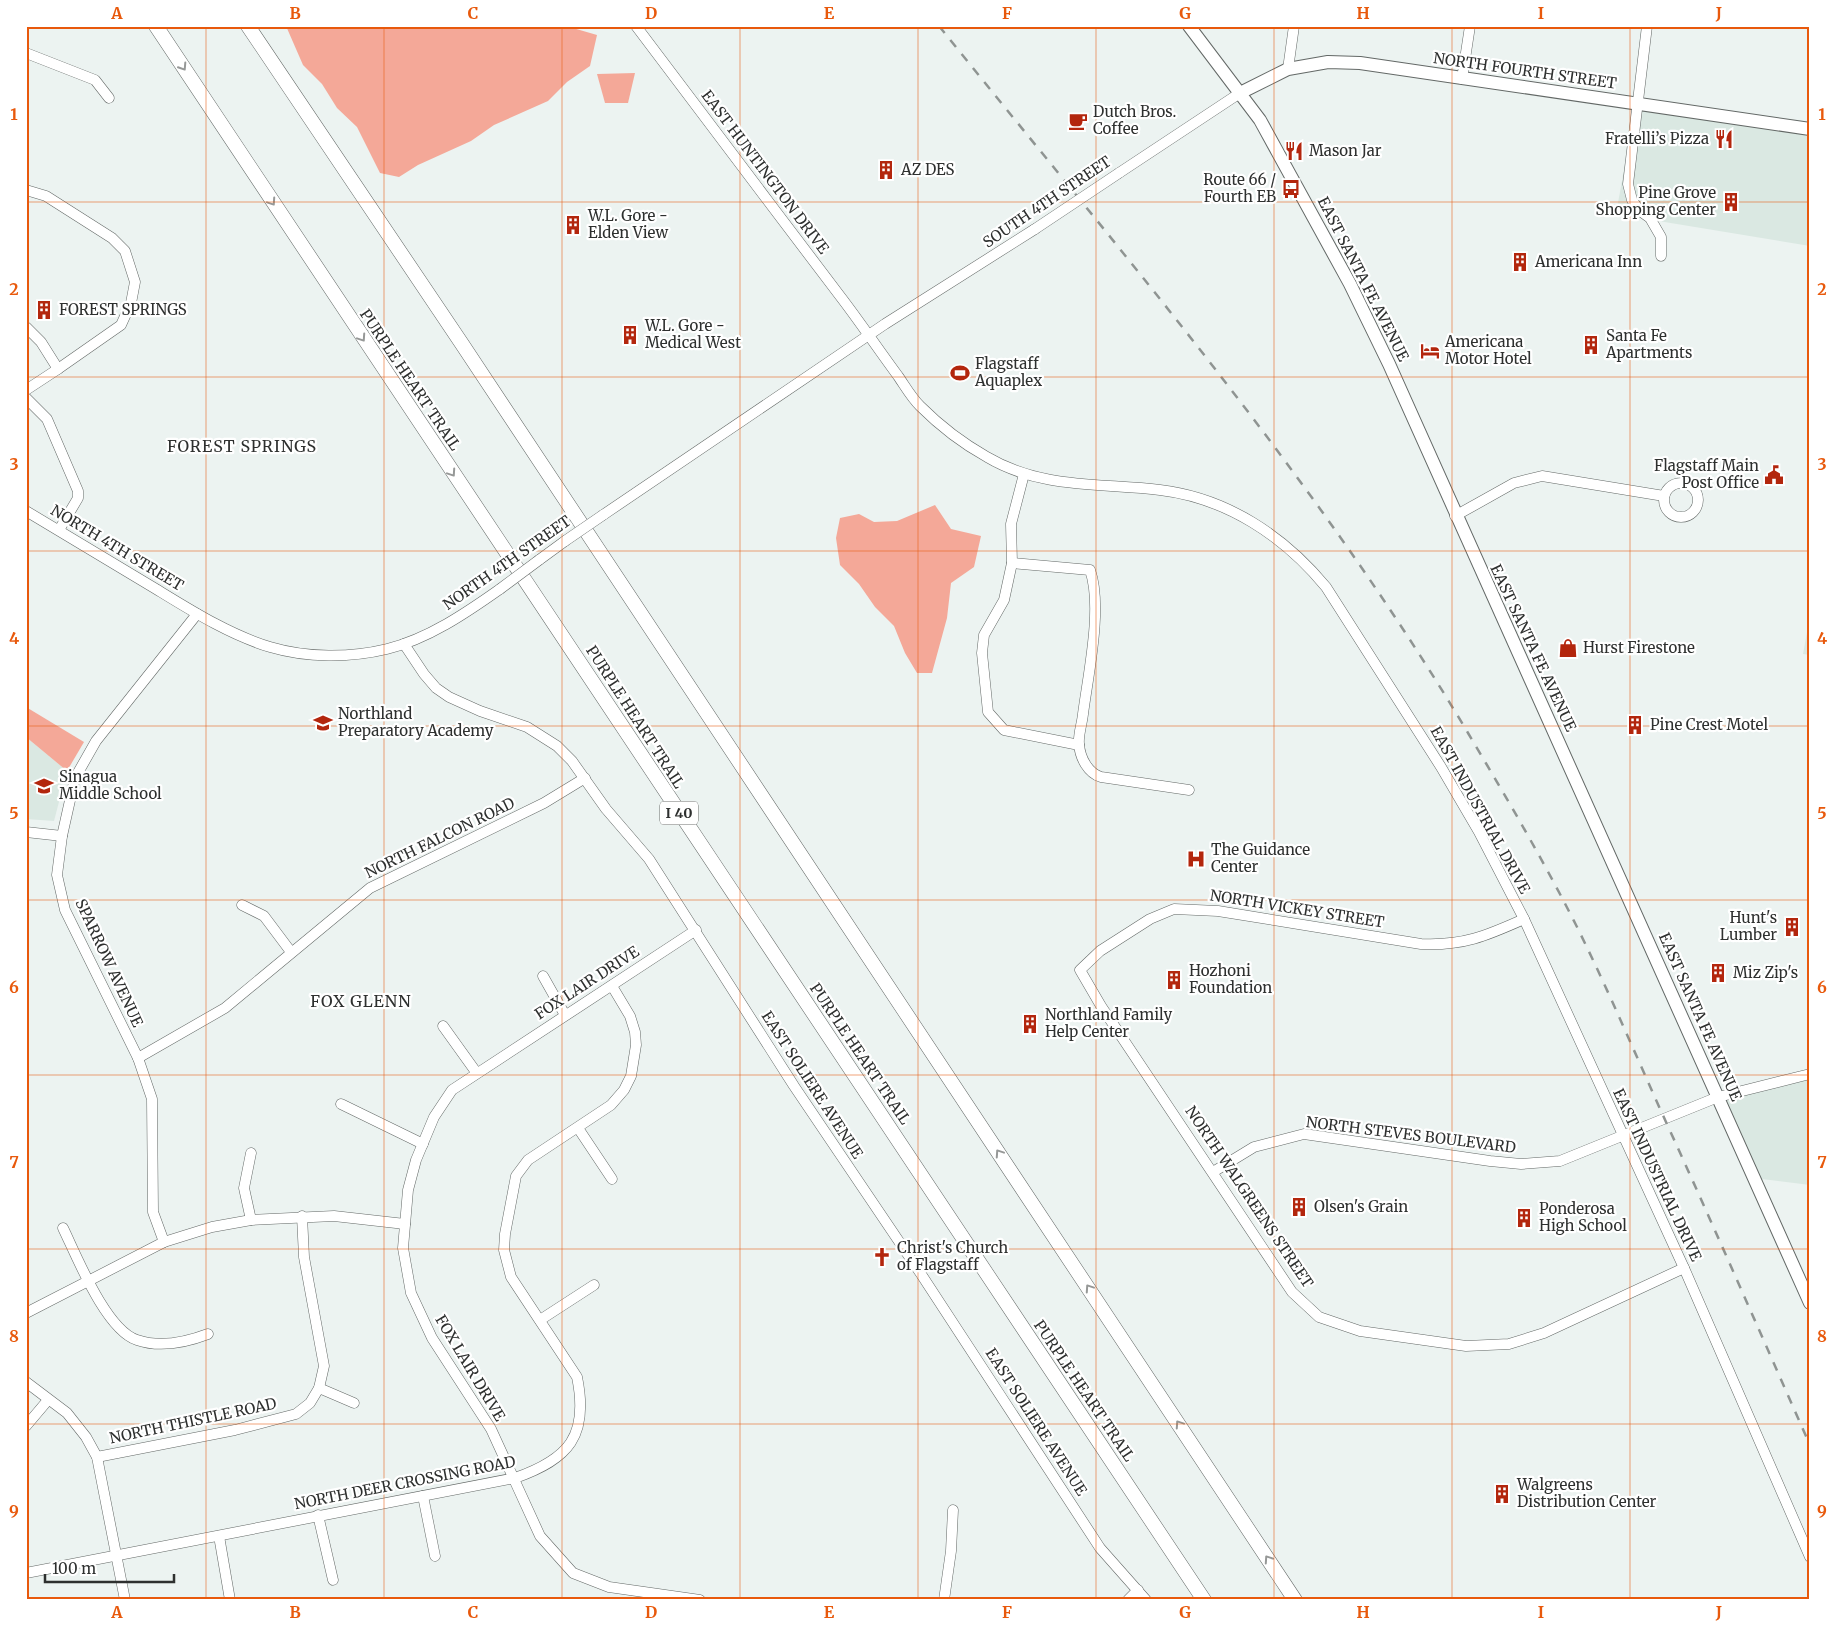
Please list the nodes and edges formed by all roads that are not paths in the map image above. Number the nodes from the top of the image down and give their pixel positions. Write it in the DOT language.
graph roads {
  1 [pos="156,26"];
  2 [pos="248,26"];
  3 [pos="636,26"];
  4 [pos="1190,26"];
  5 [pos="1294,26"];
  6 [pos="1470,26"];
  7 [pos="1647,26"];
  8 [pos="26,52"];
  9 [pos="1288,69"];
  10 [pos="1462,79"];
  11 [pos="1240,93"];
  12 [pos="109,98"];
  13 [pos="1636,103"];
  14 [pos="1810,129"];
  15 [pos="26,190"];
  16 [pos="1661,256"];
  17 [pos="26,327"];
  18 [pos="870,336"];
  19 [pos="58,369"];
  20 [pos="26,390"];
  21 [pos="26,398"];
  22 [pos="1024,474"];
  23 [pos="1664,496"];
  24 [pos="26,511"];
  25 [pos="1456,516"];
  26 [pos="58,530"];
  27 [pos="1012,563"];
  28 [pos="197,614"];
  29 [pos="404,644"];
  30 [pos="1079,745"];
  31 [pos="585,778"];
  32 [pos="1190,790"];
  33 [pos="26,832"];
  34 [pos="62,836"];
  35 [pos="242,905"];
  36 [pos="1524,919"];
  37 [pos="696,930"];
  38 [pos="291,952"];
  39 [pos="1080,970"];
  40 [pos="543,976"];
  41 [pos="612,986"];
  42 [pos="565,1015"];
  43 [pos="443,1026"];
  44 [pos="138,1058"];
  45 [pos="476,1072"];
  46 [pos="1810,1074"];
  47 [pos="1718,1096"];
  48 [pos="341,1104"];
  49 [pos="578,1128"];
  50 [pos="1622,1136"];
  51 [pos="423,1144"];
  52 [pos="251,1154"];
  53 [pos="1212,1172"];
  54 [pos="612,1179"];
  55 [pos="302,1216"];
  56 [pos="251,1220"];
  57 [pos="405,1224"];
  58 [pos="63,1228"];
  59 [pos="164,1242"];
  60 [pos="1684,1268"];
  61 [pos="89,1281"];
  62 [pos="594,1284"];
  63 [pos="1810,1303"];
  64 [pos="26,1313"];
  65 [pos="540,1320"];
  66 [pos="208,1334"];
  67 [pos="26,1382"];
  68 [pos="318,1388"];
  69 [pos="48,1400"];
  70 [pos="354,1403"];
  71 [pos="26,1426"];
  72 [pos="97,1457"];
  73 [pos="515,1478"];
  74 [pos="423,1496"];
  75 [pos="953,1510"];
  76 [pos="318,1515"];
  77 [pos="219,1536"];
  78 [pos="118,1556"];
  79 [pos="435,1556"];
  80 [pos="1810,1557"];
  81 [pos="26,1573"];
  82 [pos="333,1580"];
  83 [pos="1138,1590"];
  84 [pos="125,1600"];
  85 [pos="230,1600"];
  86 [pos="700,1600"];
  87 [pos="944,1600"];
  88 [pos="1128,1600"];
  89 [pos="1146,1600"];
  90 [pos="1204,1600"];
  91 [pos="1295,1600"];
  1 -- 90 [label="highway, PURPLE HEART TRAIL / I 40, one-way"];
  91 -- 2 [label="highway, one-way"];
  3 -- 18 [label="street, EAST HUNTINGTON DRIVE"];
  4 -- 11 [label="main road, EAST SANTA FE AVENUE"];
  5 -- 9 [label="street"];
  6 -- 10 [label="street"];
  7 -- 13 [label="street"];
  8 -- 12 [label="street"];
  9 -- 10 [label="main road, NORTH FOURTH STREET"];
  9 -- 11 [label="main road, NORTH FOURTH STREET"];
  10 -- 13 [label="main road, NORTH FOURTH STREET"];
  11 -- 18 [label="street, SOUTH 4TH STREET, bridge"];
  11 -- 25 [label="main road, EAST SANTA FE AVENUE"];
  13 -- 14 [label="main road, NORTH FOURTH STREET"];
  13 -- 16 [label="street"];
  15 -- 19 [label="street"];
  17 -- 19 [label="street"];
  18 -- 22 [label="street, EAST INDUSTRIAL DRIVE"];
  18 -- 29 [label="street, NORTH 4TH STREET, bridge"];
  19 -- 20 [label="street"];
  21 -- 26 [label="street"];
  22 -- 27 [label="street"];
  22 -- 36 [label="street, EAST INDUSTRIAL DRIVE"];
  23 -- 25 [label="street"];
  24 -- 26 [label="street, NORTH 4TH STREET"];
  25 -- 47 [label="main road, EAST SANTA FE AVENUE"];
  26 -- 28 [label="street, NORTH 4TH STREET"];
  27 -- 30 [label="street"];
  27 -- 30 [label="street"];
  28 -- 29 [label="street, NORTH 4TH STREET"];
  28 -- 34 [label="street, SPARROW AVENUE"];
  29 -- 31 [label="street, EAST SOLIERE AVENUE"];
  30 -- 32 [label="street"];
  31 -- 37 [label="street, EAST SOLIERE AVENUE"];
  31 -- 38 [label="street, NORTH FALCON ROAD"];
  33 -- 34 [label="street"];
  34 -- 44 [label="street, SPARROW AVENUE"];
  35 -- 38 [label="street"];
  36 -- 39 [label="street, NORTH VICKEY STREET"];
  36 -- 50 [label="street, EAST INDUSTRIAL DRIVE"];
  37 -- 41 [label="street, FOX LAIR DRIVE"];
  37 -- 83 [label="street, EAST SOLIERE AVENUE"];
  38 -- 44 [label="street, NORTH FALCON ROAD"];
  39 -- 53 [label="street, NORTH WALGREENS STREET"];
  40 -- 42 [label="street"];
  41 -- 42 [label="street, FOX LAIR DRIVE"];
  41 -- 49 [label="street, NORTH DEER CROSSING ROAD"];
  42 -- 45 [label="street, FOX LAIR DRIVE"];
  43 -- 45 [label="street"];
  44 -- 59 [label="street, SPARROW AVENUE"];
  45 -- 51 [label="street, FOX LAIR DRIVE"];
  46 -- 47 [label="street, NORTH STEVES BOULEVARD"];
  47 -- 50 [label="street, NORTH STEVES BOULEVARD"];
  47 -- 63 [label="main road, EAST SANTA FE AVENUE"];
  48 -- 51 [label="street"];
  49 -- 54 [label="street"];
  49 -- 65 [label="street, NORTH DEER CROSSING ROAD"];
  50 -- 53 [label="street, NORTH STEVES BOULEVARD"];
  50 -- 60 [label="street, EAST INDUSTRIAL DRIVE"];
  51 -- 57 [label="street, FOX LAIR DRIVE"];
  52 -- 56 [label="street"];
  53 -- 60 [label="street, NORTH WALGREENS STREET"];
  55 -- 56 [label="street"];
  55 -- 57 [label="street"];
  55 -- 68 [label="street, NORTH THISTLE ROAD"];
  56 -- 59 [label="street"];
  57 -- 73 [label="street, FOX LAIR DRIVE"];
  58 -- 61 [label="street"];
  59 -- 61 [label="street"];
  60 -- 80 [label="street, EAST INDUSTRIAL DRIVE"];
  61 -- 64 [label="street"];
  61 -- 66 [label="street"];
  62 -- 65 [label="street"];
  65 -- 73 [label="street, NORTH DEER CROSSING ROAD"];
  67 -- 69 [label="street"];
  68 -- 70 [label="street"];
  68 -- 72 [label="street, NORTH THISTLE ROAD"];
  69 -- 71 [label="street"];
  69 -- 72 [label="street"];
  72 -- 78 [label="street"];
  73 -- 74 [label="street, NORTH DEER CROSSING ROAD"];
  73 -- 86 [label="street, FOX LAIR DRIVE"];
  74 -- 76 [label="street, NORTH DEER CROSSING ROAD"];
  74 -- 79 [label="street"];
  75 -- 87 [label="street"];
  76 -- 77 [label="street, NORTH DEER CROSSING ROAD"];
  76 -- 82 [label="street"];
  77 -- 78 [label="street, NORTH DEER CROSSING ROAD"];
  77 -- 85 [label="street"];
  78 -- 81 [label="street, NORTH DEER CROSSING ROAD"];
  78 -- 84 [label="street"];
  83 -- 88 [label="street"];
  83 -- 89 [label="street, EAST SOLIERE AVENUE"];
}
